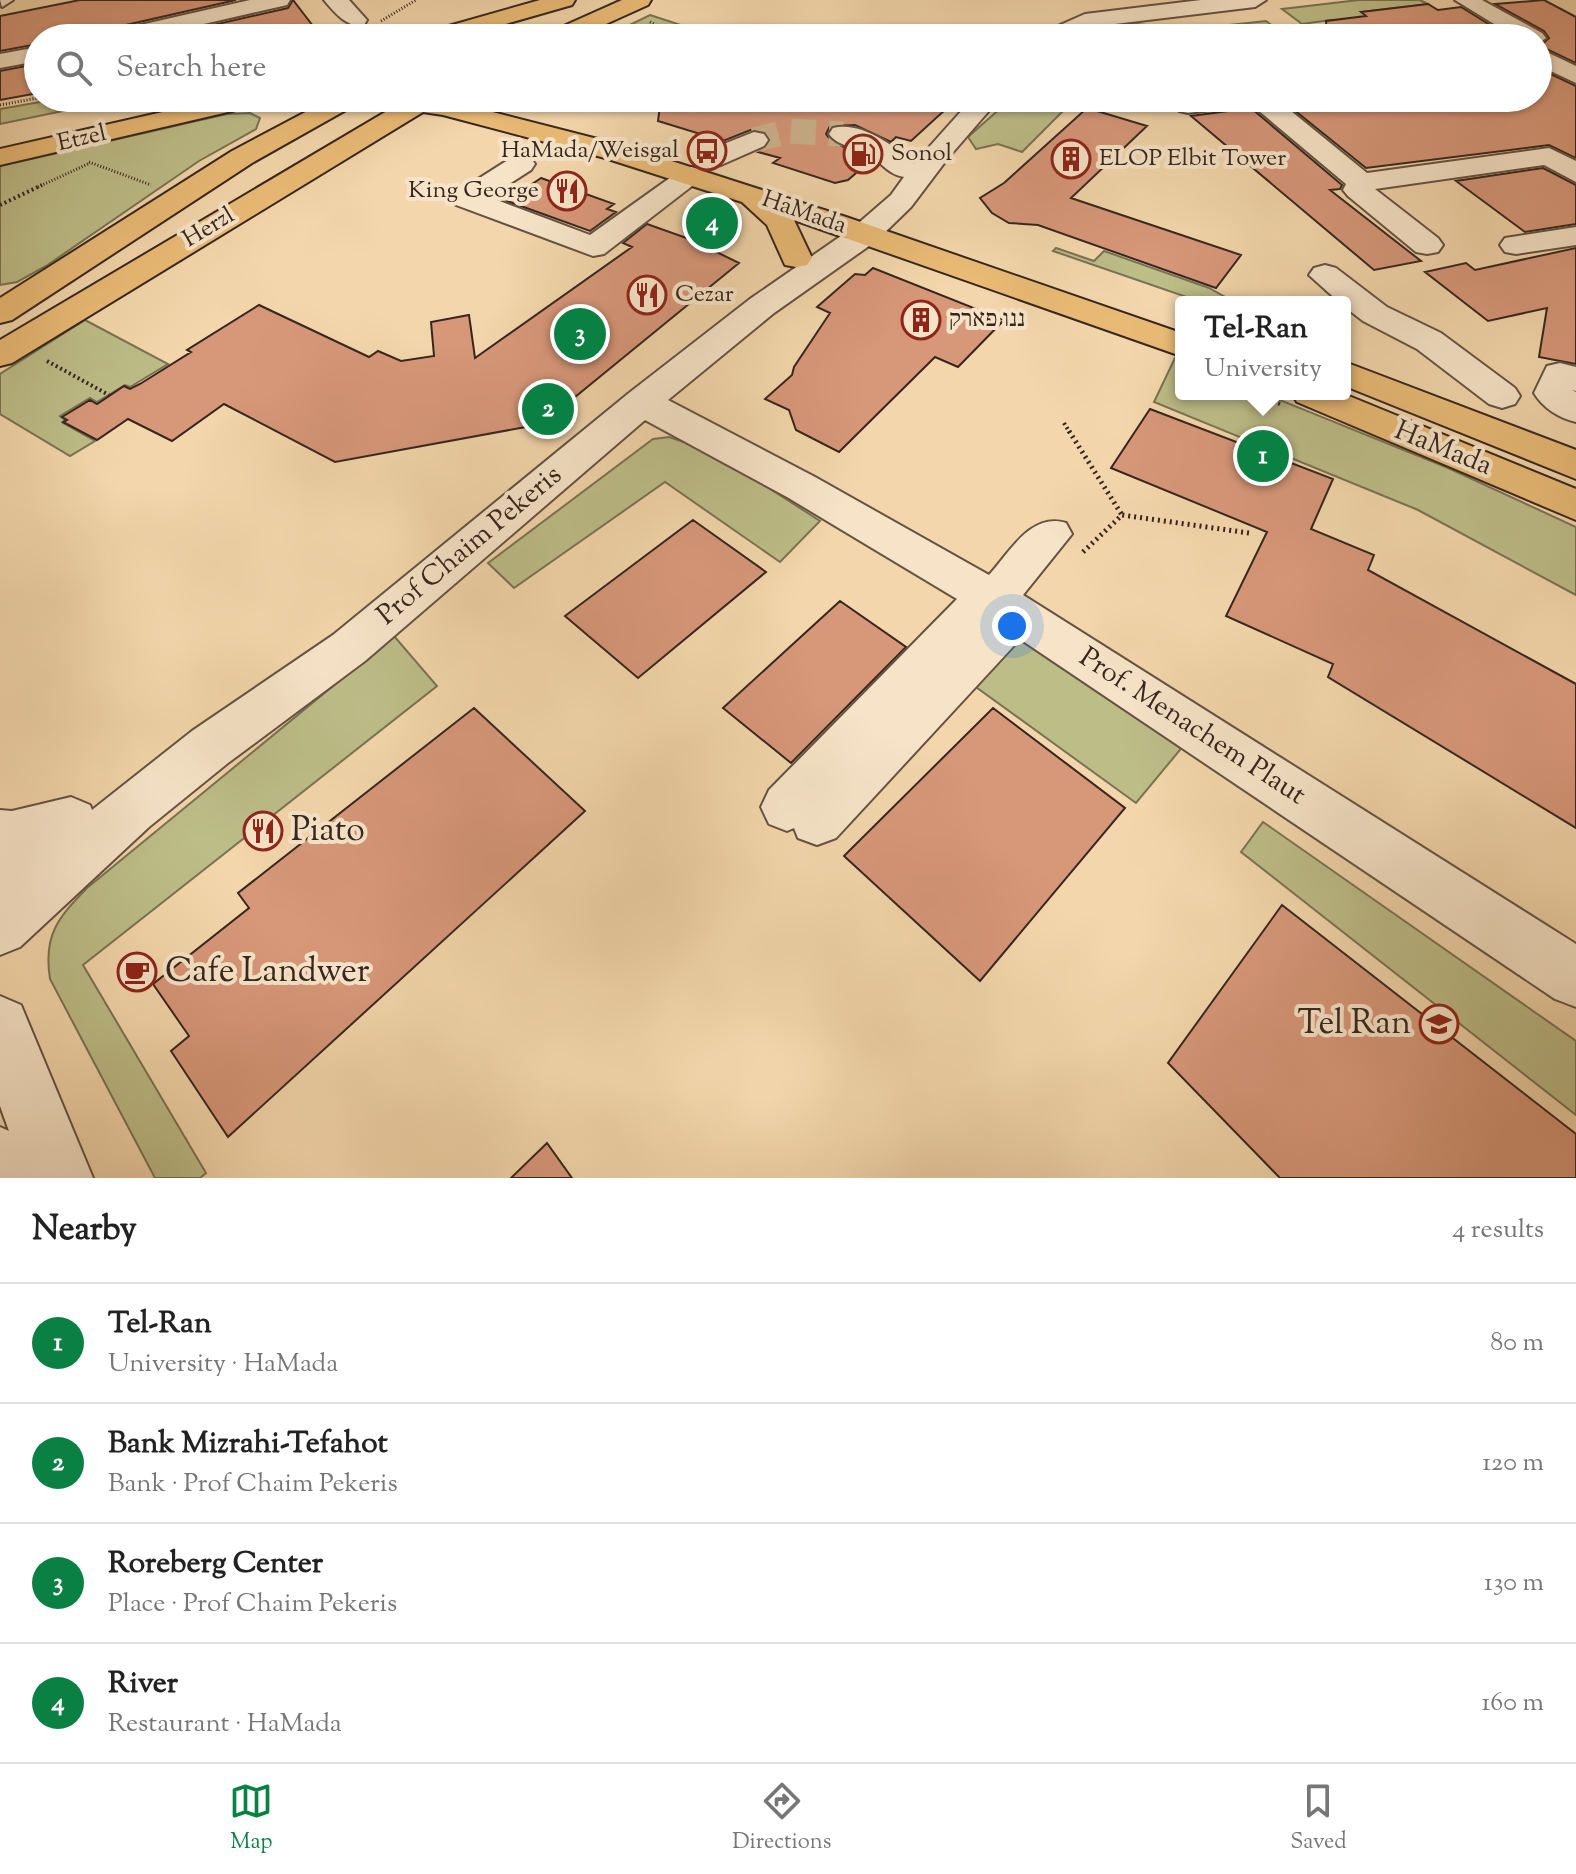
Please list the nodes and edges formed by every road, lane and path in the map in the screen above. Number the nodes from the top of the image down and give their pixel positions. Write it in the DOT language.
graph roads {
  1 [pos="279,0"];
  2 [pos="335,0"];
  3 [pos="416,0"];
  4 [pos="564,0"];
  5 [pos="573,0"];
  6 [pos="1255,0"];
  7 [pos="1441,0"];
  8 [pos="1466,0"];
  9 [pos="643,10"];
  10 [pos="1154,11"];
  11 [pos="365,22"];
  12 [pos="174,24"];
  13 [pos="481,24"];
  14 [pos="512,24"];
  15 [pos="600,24"];
  16 [pos="658,24"];
  17 [pos="1078,24"];
  18 [pos="1170,24"];
  19 [pos="1483,24"];
  20 [pos="1509,24"];
  21 [pos="1552,48"];
  22 [pos="24,57"];
  23 [pos="0,61"];
  24 [pos="1576,62"];
  25 [pos="1552,63"];
  26 [pos="1576,76"];
  27 [pos="24,101"];
  28 [pos="0,105"];
  29 [pos="159,112"];
  30 [pos="173,112"];
  31 [pos="276,112"];
  32 [pos="324,112"];
  33 [pos="402,112"];
  34 [pos="482,112"];
  35 [pos="506,112"];
  36 [pos="549,112"];
  37 [pos="972,112"];
  38 [pos="1276,112"];
  39 [pos="843,134"];
  40 [pos="275,138"];
  41 [pos="0,142"];
  42 [pos="41,148"];
  43 [pos="330,154"];
  44 [pos="0,157"];
  45 [pos="922,159"];
  46 [pos="91,163"];
  47 [pos="521,164"];
  48 [pos="701,168"];
  49 [pos="1576,173"];
  50 [pos="739,179"];
  51 [pos="1361,182"];
  52 [pos="181,197"];
  53 [pos="0,205"];
  54 [pos="871,217"];
  55 [pos="835,223"];
  56 [pos="1576,236"];
  57 [pos="1427,245"];
  58 [pos="1516,245"];
  59 [pos="998,249"];
  60 [pos="796,258"];
  61 [pos="762,306"];
  62 [pos="0,313"];
  63 [pos="1175,343"];
  64 [pos="0,355"];
  65 [pos="1353,355"];
  66 [pos="42,358"];
  67 [pos="1576,379"];
  68 [pos="109,395"];
  69 [pos="651,395"];
  70 [pos="1502,396"];
  71 [pos="1324,400"];
  72 [pos="1576,410"];
  73 [pos="1064,423"];
  74 [pos="1576,465"];
  75 [pos="1576,505"];
  76 [pos="1122,515"];
  77 [pos="1249,533"];
  78 [pos="1067,543"];
  79 [pos="999,603"];
  80 [pos="210,747"];
  81 [pos="100,813"];
  82 [pos="802,814"];
  83 [pos="0,835"];
  84 [pos="0,882"];
  85 [pos="0,927"];
  86 [pos="1576,978"];
  87 [pos="0,1026"];
  88 [pos="0,1160"];
  89 [pos="15,1178"];
  90 [pos="60,1178"];
  1 -- 12 [label="street"];
  2 -- 11 [label="street"];
  3 -- 11 [label="path"];
  4 -- 13 [label="main road"];
  5 -- 14 [label="main road"];
  6 -- 10 [label="street"];
  7 -- 19 [label="street"];
  8 -- 20 [label="street"];
  9 -- 15 [label="main road"];
  9 -- 16 [label="path"];
  10 -- 17 [label="street"];
  10 -- 18 [label="street"];
  21 -- 24 [label="street"];
  22 -- 23 [label="street"];
  25 -- 26 [label="street"];
  27 -- 28 [label="path"];
  29 -- 41 [label="main road, Etzel"];
  30 -- 42 [label="main road, Etzel"];
  31 -- 40 [label="main road"];
  32 -- 40 [label="main road, Herzl"];
  33 -- 43 [label="main road, Herzl"];
  34 -- 43 [label="main road"];
  35 -- 48 [label="main road, HaMada"];
  36 -- 48 [label="main road, HaMada"];
  37 -- 45 [label="street, Prof Chaim Pekeris"];
  38 -- 51 [label="street"];
  39 -- 45 [label="street"];
  40 -- 52 [label="main road, Herzl"];
  42 -- 44 [label="main road, Etzel"];
  42 -- 46 [label="path"];
  43 -- 64 [label="main road, Herzl"];
  45 -- 54 [label="street, Prof Chaim Pekeris"];
  46 -- 52 [label="path"];
  46 -- 53 [label="path"];
  47 -- 48 [label="street"];
  48 -- 50 [label="main road, HaMada"];
  48 -- 50 [label="street"];
  49 -- 51 [label="street"];
  50 -- 54 [label="main road, HaMada"];
  50 -- 55 [label="main road, HaMada"];
  50 -- 60 [label="main road"];
  51 -- 57 [label="street"];
  52 -- 62 [label="main road, Herzl"];
  54 -- 55 [label="main road, HaMada"];
  54 -- 59 [label="main road, HaMada"];
  54 -- 61 [label="street, Prof Chaim Pekeris"];
  54 -- 63 [label="main road, HaMada"];
  55 -- 60 [label="street, Prof Chaim Pekeris"];
  56 -- 58 [label="street"];
  60 -- 61 [label="street, Prof Chaim Pekeris"];
  61 -- 69 [label="street, Prof Chaim Pekeris"];
  65 -- 70 [label="street"];
  65 -- 74 [label="main road, HaMada"];
  66 -- 68 [label="path"];
  67 -- 72 [label="street"];
  69 -- 79 [label="street, Prof. Menachem Plaut"];
  69 -- 80 [label="street, Prof Chaim Pekeris"];
  71 -- 75 [label="main road, HaMada"];
  73 -- 76 [label="path"];
  76 -- 77 [label="path"];
  76 -- 78 [label="path"];
  78 -- 79 [label="street"];
  79 -- 82 [label="street"];
  79 -- 86 [label="street, Prof. Menachem Plaut"];
  80 -- 81 [label="street, Prof Chaim Pekeris"];
  80 -- 85 [label="street, Prof Chaim Pekeris"];
  81 -- 83 [label="street"];
  81 -- 84 [label="street, Prof Chaim Pekeris"];
  87 -- 90 [label="street"];
  88 -- 89 [label="street"];
}
